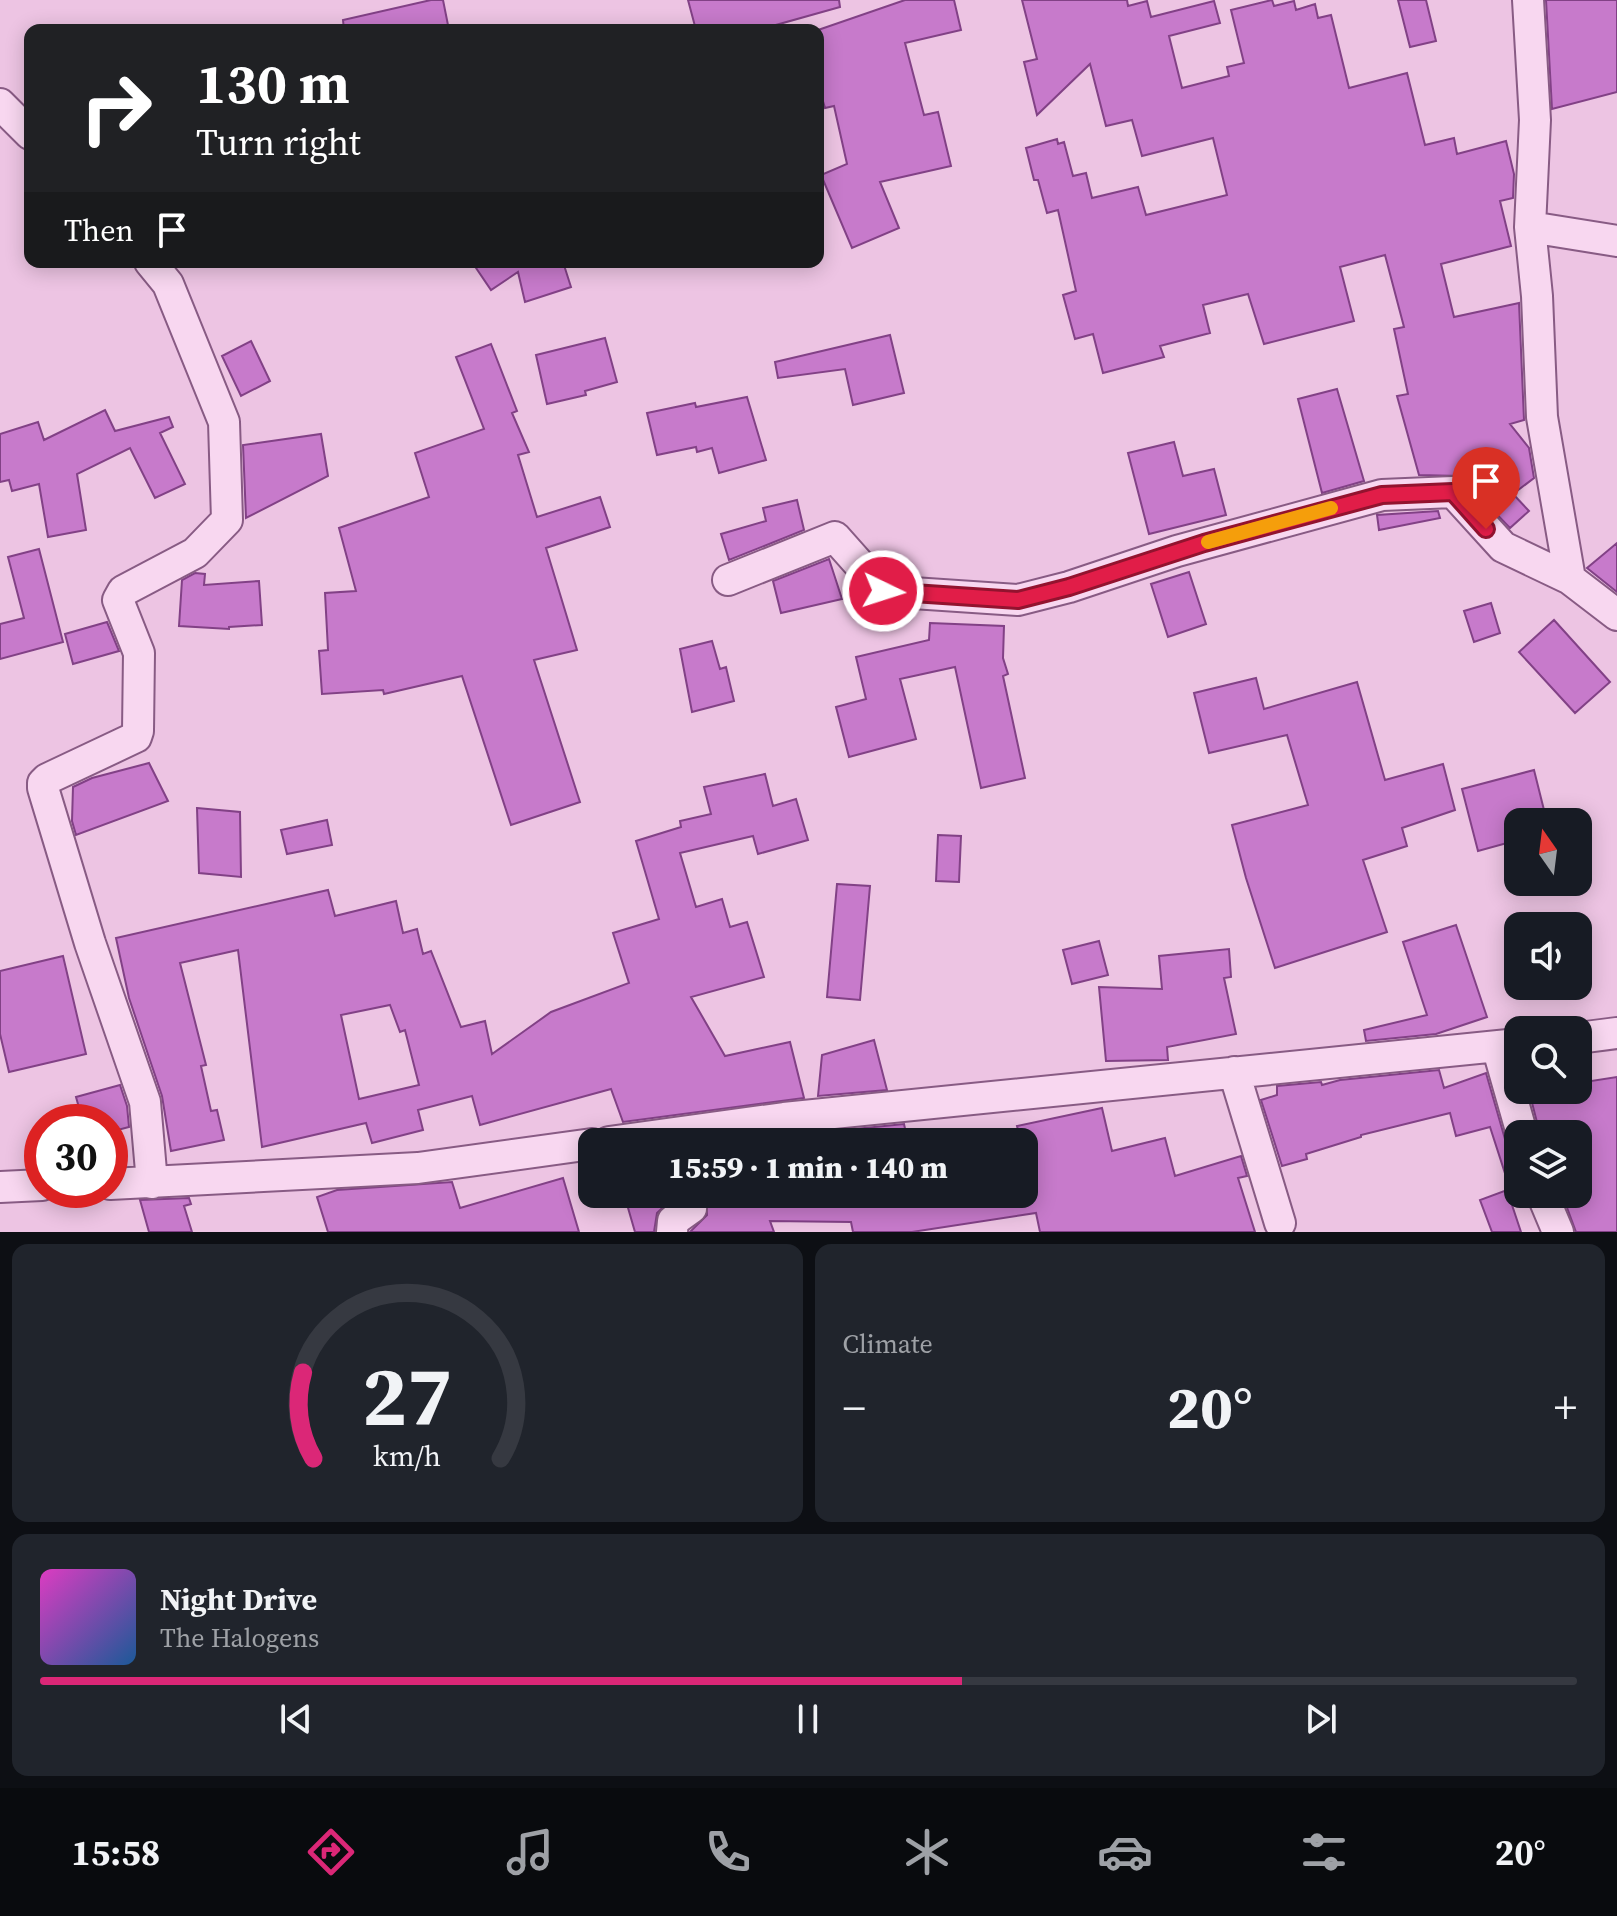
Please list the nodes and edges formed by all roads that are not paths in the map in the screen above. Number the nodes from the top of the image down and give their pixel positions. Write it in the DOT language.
graph roads {
  1 [pos="1528,0"];
  2 [pos="0,104"];
  3 [pos="24,128"];
  4 [pos="1530,227"];
  5 [pos="1617,241"];
  6 [pos="155,268"];
  7 [pos="1570,579"];
  8 [pos="728,580"];
  9 [pos="1617,615"];
  10 [pos="1617,1033"];
  11 [pos="1592,1036"];
  12 [pos="1504,1045"];
  13 [pos="1234,1072"];
  14 [pos="730,1128"];
  15 [pos="578,1146"];
  16 [pos="152,1183"];
  17 [pos="128,1184"];
  18 [pos="24,1186"];
  19 [pos="0,1187"];
  20 [pos="691,1208"];
  21 [pos="1548,1208"];
  22 [pos="1280,1223"];
  23 [pos="672,1232"];
  24 [pos="1558,1232"];
  1 -- 4 [label="street"];
  2 -- 3 [label="street"];
  4 -- 5 [label="street"];
  4 -- 7 [label="street"];
  6 -- 16 [label="street"];
  7 -- 8 [label="street"];
  7 -- 9 [label="street"];
  10 -- 11 [label="street"];
  12 -- 13 [label="street"];
  13 -- 14 [label="street"];
  13 -- 22 [label="street"];
  15 -- 16 [label="street"];
  16 -- 17 [label="street"];
  18 -- 19 [label="street"];
  20 -- 23 [label="street"];
  21 -- 24 [label="street"];
}
